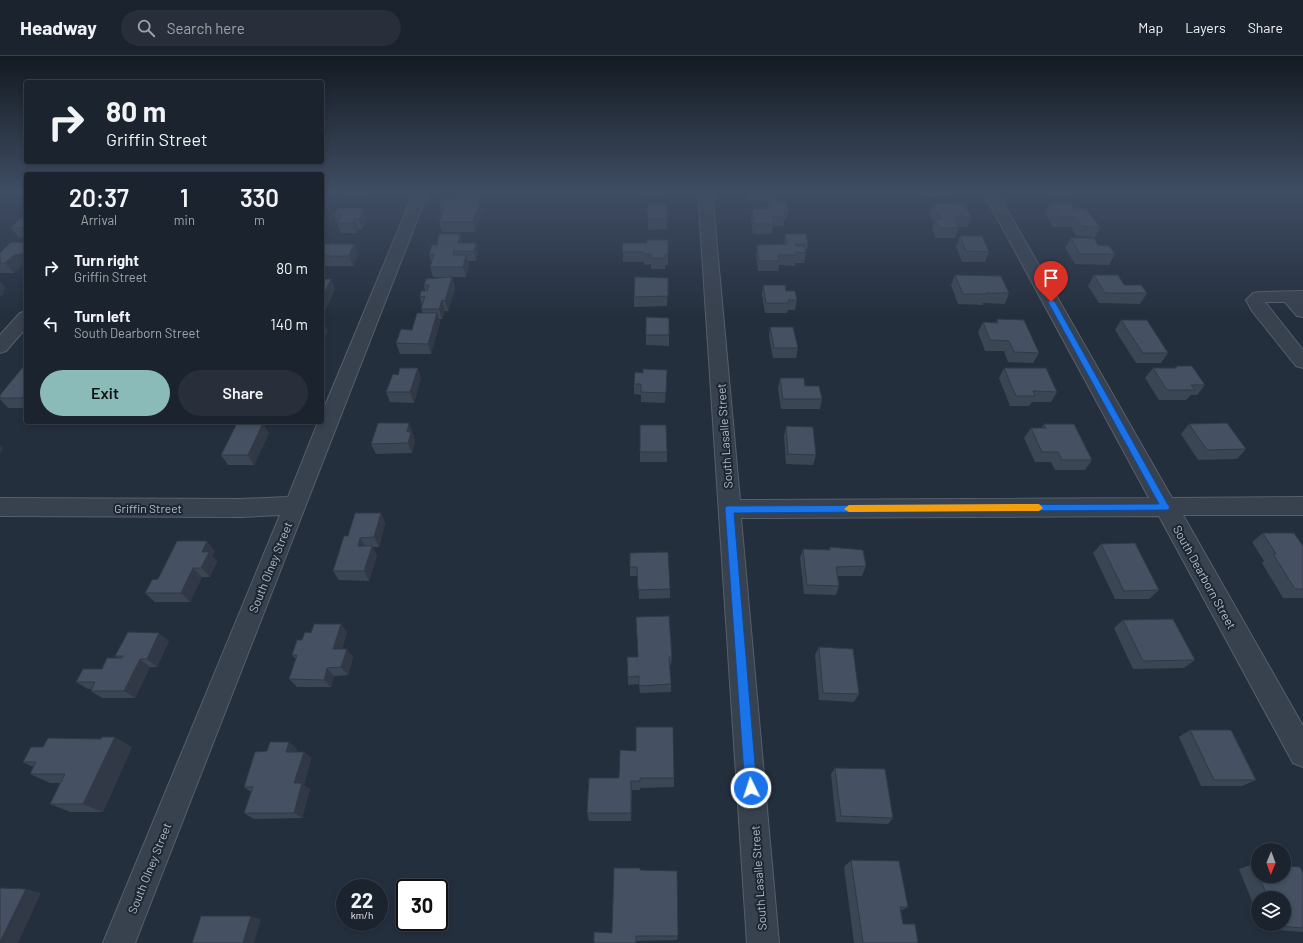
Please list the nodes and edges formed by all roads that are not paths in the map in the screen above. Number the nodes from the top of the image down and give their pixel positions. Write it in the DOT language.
graph roads {
  1 [pos="404,233"];
  2 [pos="708,233"];
  3 [pos="1013,233"];
  4 [pos="1298,297"];
  5 [pos="1303,312"];
  6 [pos="24,319"];
  7 [pos="0,347"];
  8 [pos="1303,362"];
  9 [pos="295,505"];
  10 [pos="1303,506"];
  11 [pos="1165,507"];
  12 [pos="0,508"];
  13 [pos="729,509"];
  14 [pos="1303,753"];
  15 [pos="119,943"];
  16 [pos="763,943"];
  1 -- 9 [label="street, South Olney Street"];
  2 -- 13 [label="street, South Lasalle Street"];
  3 -- 11 [label="street, South Dearborn Street"];
  4 -- 5 [label="street"];
  4 -- 8 [label="street"];
  6 -- 7 [label="street"];
  9 -- 12 [label="street, Griffin Street"];
  9 -- 15 [label="street, South Olney Street"];
  10 -- 11 [label="street"];
  11 -- 13 [label="street"];
  11 -- 14 [label="street, South Dearborn Street"];
  13 -- 16 [label="street, South Lasalle Street"];
}
